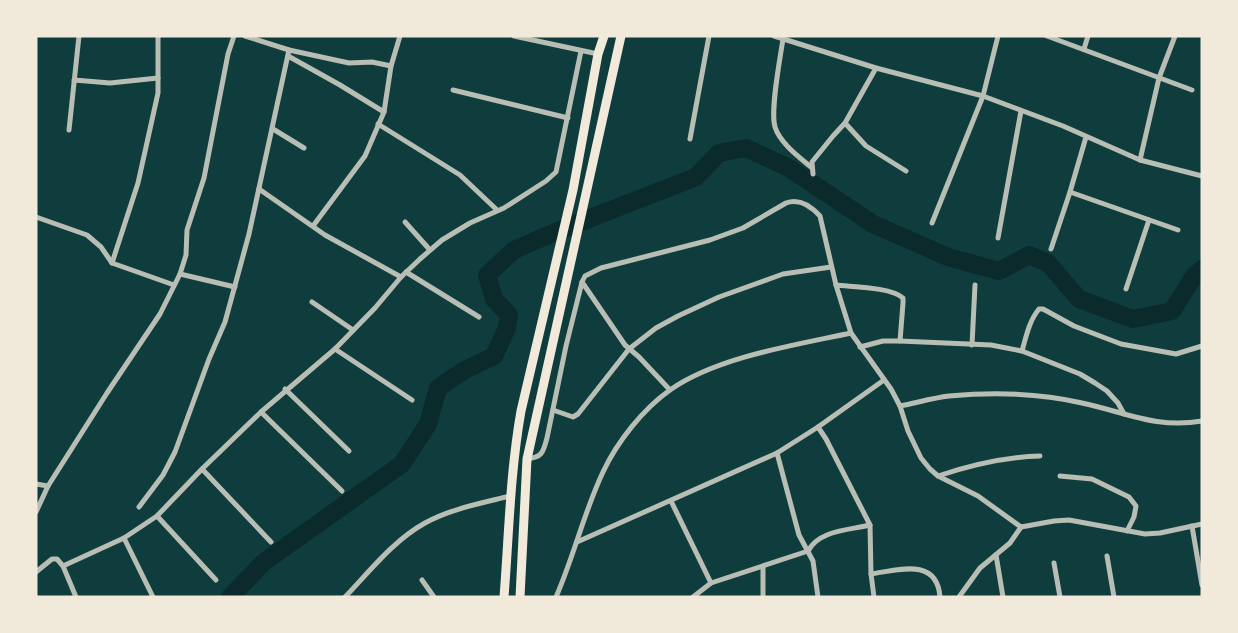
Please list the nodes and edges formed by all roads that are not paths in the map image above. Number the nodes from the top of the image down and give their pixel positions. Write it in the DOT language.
graph roads {
  1 [pos="78,36"];
  2 [pos="158,36"];
  3 [pos="234,36"];
  4 [pos="245,36"];
  5 [pos="400,36"];
  6 [pos="516,36"];
  7 [pos="604,36"];
  8 [pos="622,36"];
  9 [pos="710,36"];
  10 [pos="774,36"];
  11 [pos="998,36"];
  12 [pos="1047,36"];
  13 [pos="1088,36"];
  14 [pos="1175,36"];
  15 [pos="783,39"];
  16 [pos="1084,49"];
  17 [pos="581,51"];
  18 [pos="288,53"];
  19 [pos="598,54"];
  20 [pos="391,66"];
  21 [pos="876,68"];
  22 [pos="158,78"];
  23 [pos="1159,78"];
  24 [pos="74,80"];
  25 [pos="453,90"];
  26 [pos="1192,90"];
  27 [pos="983,96"];
  28 [pos="1021,111"];
  29 [pos="384,112"];
  30 [pos="568,118"];
  31 [pos="378,124"];
  32 [pos="845,124"];
  33 [pos="273,129"];
  34 [pos="69,130"];
  35 [pos="1086,137"];
  36 [pos="690,139"];
  37 [pos="304,148"];
  38 [pos="1140,160"];
  39 [pos="811,167"];
  40 [pos="906,172"];
  41 [pos="813,174"];
  42 [pos="1202,176"];
  43 [pos="259,189"];
  44 [pos="1070,192"];
  45 [pos="497,210"];
  46 [pos="36,216"];
  47 [pos="1149,220"];
  48 [pos="405,222"];
  49 [pos="932,223"];
  50 [pos="313,226"];
  51 [pos="1178,230"];
  52 [pos="998,238"];
  53 [pos="1051,249"];
  54 [pos="430,250"];
  55 [pos="112,263"];
  56 [pos="831,267"];
  57 [pos="406,272"];
  58 [pos="180,274"];
  59 [pos="401,277"];
  60 [pos="582,282"];
  61 [pos="174,285"];
  62 [pos="836,285"];
  63 [pos="975,285"];
  64 [pos="235,287"];
  65 [pos="1126,289"];
  66 [pos="312,302"];
  67 [pos="479,317"];
  68 [pos="353,330"];
  69 [pos="851,333"];
  70 [pos="900,341"];
  71 [pos="972,345"];
  72 [pos="1202,346"];
  73 [pos="860,347"];
  74 [pos="334,349"];
  75 [pos="629,349"];
  76 [pos="1022,351"];
  77 [pos="884,380"];
  78 [pos="285,389"];
  79 [pos="670,390"];
  80 [pos="412,400"];
  81 [pos="900,406"];
  82 [pos="553,410"];
  83 [pos="261,412"];
  84 [pos="1125,414"];
  85 [pos="1202,421"];
  86 [pos="818,427"];
  87 [pos="349,451"];
  88 [pos="778,453"];
  89 [pos="1040,456"];
  90 [pos="528,459"];
  91 [pos="202,469"];
  92 [pos="938,476"];
  93 [pos="1060,476"];
  94 [pos="36,484"];
  95 [pos="48,486"];
  96 [pos="342,491"];
  97 [pos="510,496"];
  98 [pos="671,501"];
  99 [pos="139,508"];
  100 [pos="36,512"];
  101 [pos="157,516"];
  102 [pos="1202,524"];
  103 [pos="870,525"];
  104 [pos="1192,526"];
  105 [pos="1021,527"];
  106 [pos="1126,531"];
  107 [pos="124,538"];
  108 [pos="271,542"];
  109 [pos="577,542"];
  110 [pos="808,551"];
  111 [pos="996,555"];
  112 [pos="1107,556"];
  113 [pos="1054,562"];
  114 [pos="63,566"];
  115 [pos="762,566"];
  116 [pos="36,572"];
  117 [pos="871,574"];
  118 [pos="216,580"];
  119 [pos="422,580"];
  120 [pos="711,583"];
  121 [pos="1202,585"];
  122 [pos="76,597"];
  123 [pos="153,597"];
  124 [pos="345,597"];
  125 [pos="434,597"];
  126 [pos="504,597"];
  127 [pos="520,597"];
  128 [pos="556,597"];
  129 [pos="693,597"];
  130 [pos="763,597"];
  131 [pos="818,597"];
  132 [pos="874,597"];
  133 [pos="940,597"];
  134 [pos="959,597"];
  135 [pos="1003,597"];
  136 [pos="1060,597"];
  137 [pos="1114,597"];
  1 -- 24 [label="street"];
  2 -- 22 [label="street"];
  3 -- 58 [label="street"];
  4 -- 18 [label="street"];
  5 -- 20 [label="street"];
  6 -- 17 [label="street"];
  7 -- 19 [label="main road"];
  8 -- 90 [label="main road"];
  9 -- 36 [label="street"];
  10 -- 15 [label="street"];
  11 -- 27 [label="street"];
  12 -- 16 [label="street"];
  13 -- 16 [label="street"];
  14 -- 23 [label="street"];
  15 -- 21 [label="street"];
  15 -- 39 [label="street"];
  16 -- 23 [label="street"];
  17 -- 19 [label="street"];
  17 -- 30 [label="street"];
  18 -- 20 [label="street"];
  18 -- 29 [label="street"];
  18 -- 33 [label="street"];
  19 -- 97 [label="main road"];
  20 -- 29 [label="street"];
  21 -- 27 [label="street"];
  21 -- 32 [label="street"];
  22 -- 24 [label="street"];
  22 -- 55 [label="street"];
  23 -- 26 [label="street"];
  23 -- 38 [label="street"];
  24 -- 34 [label="street"];
  25 -- 30 [label="street"];
  27 -- 28 [label="street"];
  27 -- 49 [label="street"];
  28 -- 35 [label="street"];
  28 -- 52 [label="street"];
  29 -- 31 [label="street"];
  30 -- 45 [label="street"];
  31 -- 45 [label="street"];
  31 -- 50 [label="street"];
  32 -- 39 [label="street"];
  32 -- 40 [label="street"];
  33 -- 37 [label="street"];
  33 -- 43 [label="street"];
  35 -- 38 [label="street"];
  35 -- 44 [label="street"];
  38 -- 42 [label="street"];
  39 -- 41 [label="street"];
  43 -- 50 [label="street"];
  43 -- 64 [label="street"];
  44 -- 47 [label="street"];
  44 -- 53 [label="street"];
  45 -- 54 [label="street"];
  46 -- 55 [label="street"];
  47 -- 51 [label="street"];
  47 -- 65 [label="street"];
  48 -- 54 [label="street"];
  50 -- 59 [label="street"];
  54 -- 57 [label="street"];
  55 -- 61 [label="street"];
  56 -- 60 [label="street"];
  56 -- 62 [label="street"];
  56 -- 75 [label="street"];
  57 -- 59 [label="street"];
  57 -- 67 [label="street"];
  58 -- 61 [label="street"];
  58 -- 64 [label="street"];
  59 -- 68 [label="street"];
  60 -- 75 [label="street"];
  60 -- 82 [label="street"];
  61 -- 95 [label="street"];
  62 -- 69 [label="street"];
  62 -- 70 [label="street"];
  63 -- 71 [label="street"];
  64 -- 99 [label="street"];
  66 -- 68 [label="street"];
  68 -- 74 [label="street"];
  69 -- 73 [label="street"];
  69 -- 79 [label="street"];
  70 -- 71 [label="street"];
  70 -- 73 [label="street"];
  71 -- 76 [label="street"];
  72 -- 76 [label="street"];
  73 -- 77 [label="street"];
  74 -- 78 [label="street"];
  74 -- 80 [label="street"];
  75 -- 79 [label="street"];
  75 -- 82 [label="street"];
  76 -- 84 [label="street"];
  77 -- 81 [label="street"];
  77 -- 86 [label="street"];
  78 -- 83 [label="street"];
  78 -- 87 [label="street"];
  79 -- 109 [label="street"];
  81 -- 84 [label="street"];
  81 -- 92 [label="street"];
  82 -- 90 [label="street"];
  83 -- 91 [label="street"];
  83 -- 96 [label="street"];
  84 -- 85 [label="street"];
  86 -- 88 [label="street"];
  86 -- 103 [label="street"];
  88 -- 98 [label="street"];
  88 -- 110 [label="street"];
  89 -- 92 [label="street"];
  90 -- 127 [label="main road"];
  91 -- 101 [label="street"];
  91 -- 108 [label="street"];
  92 -- 105 [label="street"];
  93 -- 106 [label="street"];
  94 -- 95 [label="street"];
  95 -- 100 [label="street"];
  97 -- 124 [label="street"];
  97 -- 126 [label="main road"];
  98 -- 109 [label="street"];
  98 -- 120 [label="street"];
  101 -- 107 [label="street"];
  101 -- 118 [label="street"];
  102 -- 104 [label="street"];
  103 -- 110 [label="street"];
  103 -- 117 [label="street"];
  104 -- 106 [label="street"];
  104 -- 121 [label="street"];
  105 -- 106 [label="street"];
  105 -- 111 [label="street"];
  107 -- 114 [label="street"];
  107 -- 123 [label="street"];
  109 -- 128 [label="street"];
  110 -- 115 [label="street"];
  110 -- 131 [label="street"];
  111 -- 134 [label="street"];
  111 -- 135 [label="street"];
  112 -- 137 [label="street"];
  113 -- 136 [label="street"];
  114 -- 116 [label="street"];
  114 -- 122 [label="street"];
  115 -- 120 [label="street"];
  115 -- 130 [label="street"];
  117 -- 132 [label="street"];
  117 -- 133 [label="street"];
  119 -- 125 [label="street"];
  120 -- 129 [label="street"];
}
